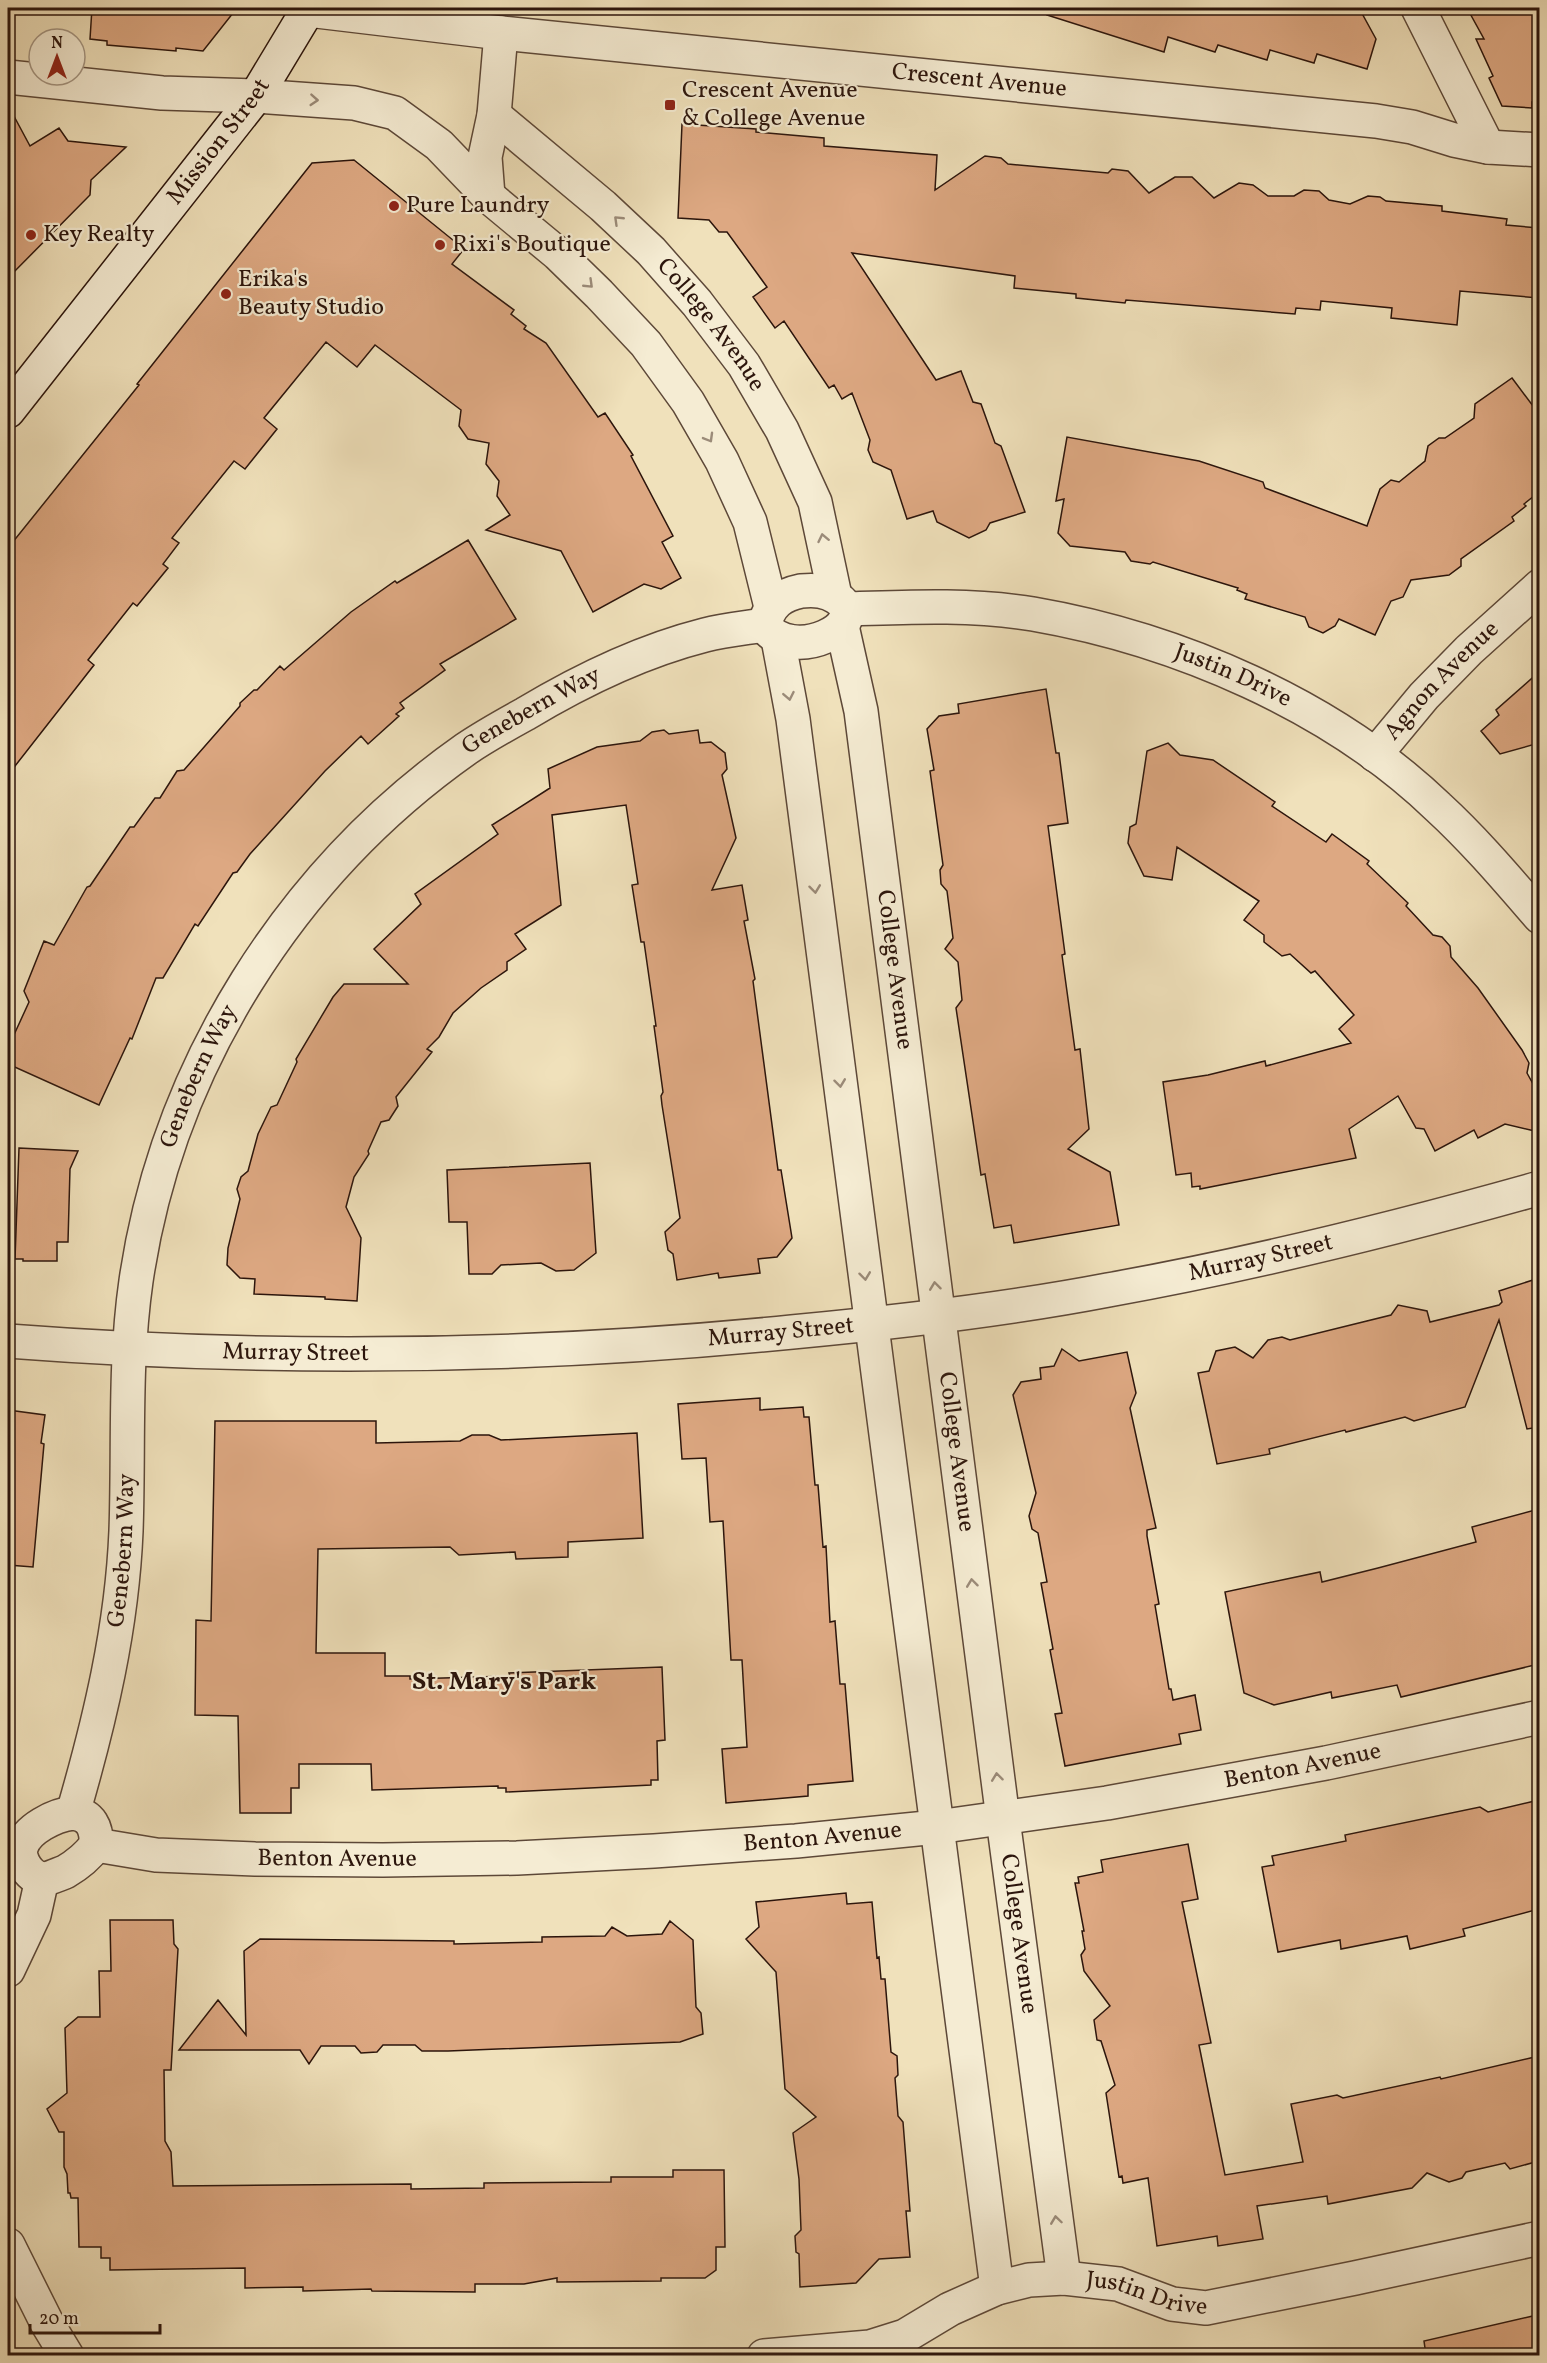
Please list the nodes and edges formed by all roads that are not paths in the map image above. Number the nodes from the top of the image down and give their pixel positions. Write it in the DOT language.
graph roads {
  1 [pos="1418,8"];
  2 [pos="309,9"];
  3 [pos="501,33"];
  4 [pos="8,77"];
  5 [pos="256,96"];
  6 [pos="494,115"];
  7 [pos="1488,147"];
  8 [pos="1539,150"];
  9 [pos="488,196"];
  10 [pos="8,411"];
  11 [pos="1539,586"];
  12 [pos="841,610"];
  13 [pos="771,624"];
  14 [pos="1375,755"];
  15 [pos="1539,917"];
  16 [pos="1539,1188"];
  17 [pos="939,1317"];
  18 [pos="871,1325"];
  19 [pos="8,1341"];
  20 [pos="129,1350"];
  21 [pos="1539,1717"];
  22 [pos="73,1813"];
  23 [pos="1003,1820"];
  24 [pos="937,1827"];
  25 [pos="96,1845"];
  26 [pos="14,1848"];
  27 [pos="42,1879"];
  28 [pos="8,1970"];
  29 [pos="1539,2238"];
  30 [pos="8,2245"];
  31 [pos="1064,2278"];
  32 [pos="997,2288"];
  33 [pos="67,2355"];
  34 [pos="764,2355"];
  1 -- 7 [label="street"];
  2 -- 3 [label="street, Crescent Avenue"];
  2 -- 5 [label="street, Mission Street"];
  3 -- 6 [label="street"];
  3 -- 7 [label="street, Crescent Avenue"];
  4 -- 5 [label="street"];
  5 -- 9 [label="street, one-way"];
  5 -- 10 [label="street, Mission Street"];
  6 -- 9 [label="street"];
  12 -- 6 [label="street, College Avenue, one-way"];
  7 -- 8 [label="street, Crescent Avenue"];
  9 -- 13 [label="street, one-way"];
  11 -- 14 [label="street, Agnon Avenue"];
  12 -- 13 [label="street"];
  12 -- 13 [label="street"];
  12 -- 14 [label="street, Justin Drive"];
  17 -- 12 [label="street, College Avenue, one-way"];
  13 -- 18 [label="street, one-way"];
  13 -- 20 [label="street, Genebern Way"];
  14 -- 15 [label="street, Justin Drive"];
  16 -- 17 [label="street, Murray Street"];
  17 -- 18 [label="street, Murray Street"];
  23 -- 17 [label="street, College Avenue, one-way"];
  18 -- 20 [label="street, Murray Street"];
  18 -- 24 [label="street"];
  19 -- 20 [label="street, Murray Street"];
  20 -- 22 [label="street, Genebern Way"];
  21 -- 23 [label="street, Benton Avenue"];
  22 -- 25 [label="street"];
  22 -- 26 [label="street"];
  23 -- 24 [label="street, Benton Avenue"];
  31 -- 23 [label="street, College Avenue, one-way"];
  24 -- 25 [label="street, Benton Avenue"];
  24 -- 32 [label="street"];
  25 -- 27 [label="street"];
  26 -- 27 [label="street"];
  27 -- 28 [label="street"];
  29 -- 31 [label="street, Justin Drive"];
  30 -- 33 [label="street"];
  31 -- 32 [label="street, Justin Drive"];
  32 -- 34 [label="street, Justin Drive"];
}
